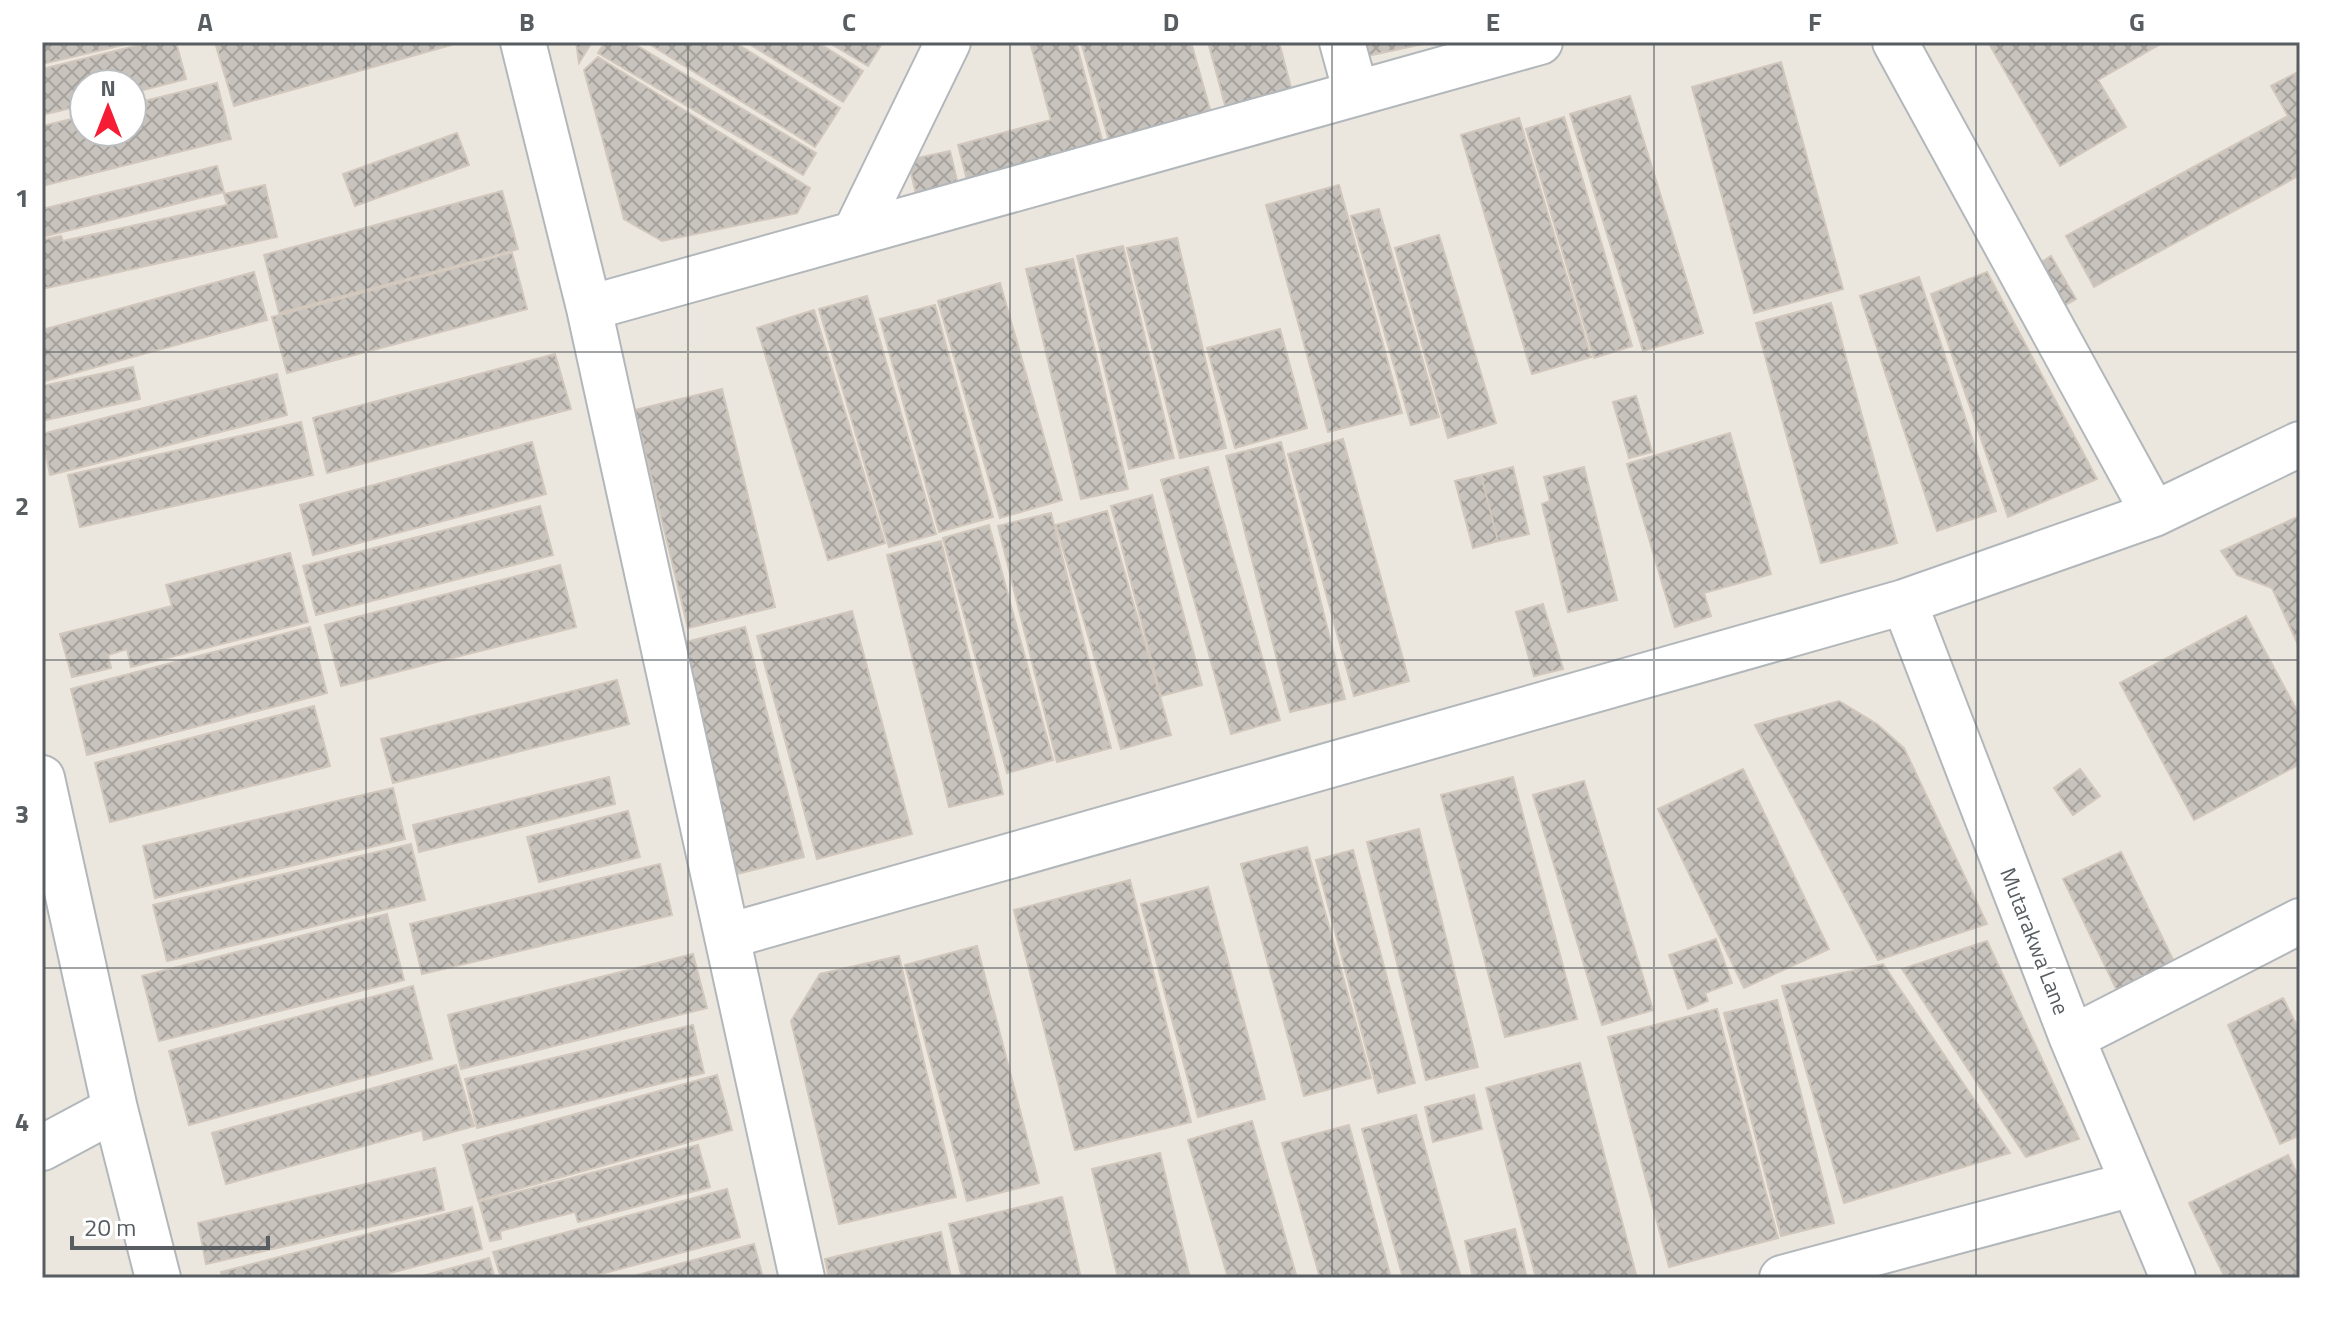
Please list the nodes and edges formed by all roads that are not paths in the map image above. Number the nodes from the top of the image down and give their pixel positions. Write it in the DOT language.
graph roads {
  1 [pos="523,42"];
  2 [pos="948,42"];
  3 [pos="1342,42"];
  4 [pos="1540,42"];
  5 [pos="1895,42"];
  6 [pos="1356,93"];
  7 [pos="855,233"];
  8 [pos="589,308"];
  9 [pos="2300,444"];
  10 [pos="2154,514"];
  11 [pos="1904,602"];
  12 [pos="42,778"];
  13 [pos="2300,921"];
  14 [pos="728,936"];
  15 [pos="2072,1038"];
  16 [pos="115,1109"];
  17 [pos="42,1148"];
  18 [pos="2132,1184"];
  19 [pos="158,1278"];
  20 [pos="802,1278"];
  21 [pos="1782,1278"];
  22 [pos="2173,1278"];
  1 -- 8 [label="street"];
  2 -- 7 [label="street"];
  3 -- 6 [label="street"];
  4 -- 6 [label="street"];
  5 -- 10 [label="street"];
  6 -- 7 [label="street"];
  7 -- 8 [label="street"];
  8 -- 14 [label="street"];
  9 -- 10 [label="street"];
  10 -- 11 [label="street"];
  11 -- 14 [label="street"];
  11 -- 15 [label="street, Mutarakwa Lane"];
  12 -- 16 [label="street"];
  13 -- 15 [label="street"];
  14 -- 20 [label="street"];
  15 -- 18 [label="street, Mutarakwa Lane"];
  16 -- 17 [label="street"];
  16 -- 19 [label="street"];
  18 -- 21 [label="street"];
  18 -- 22 [label="street, Mutarakwa Lane"];
}
